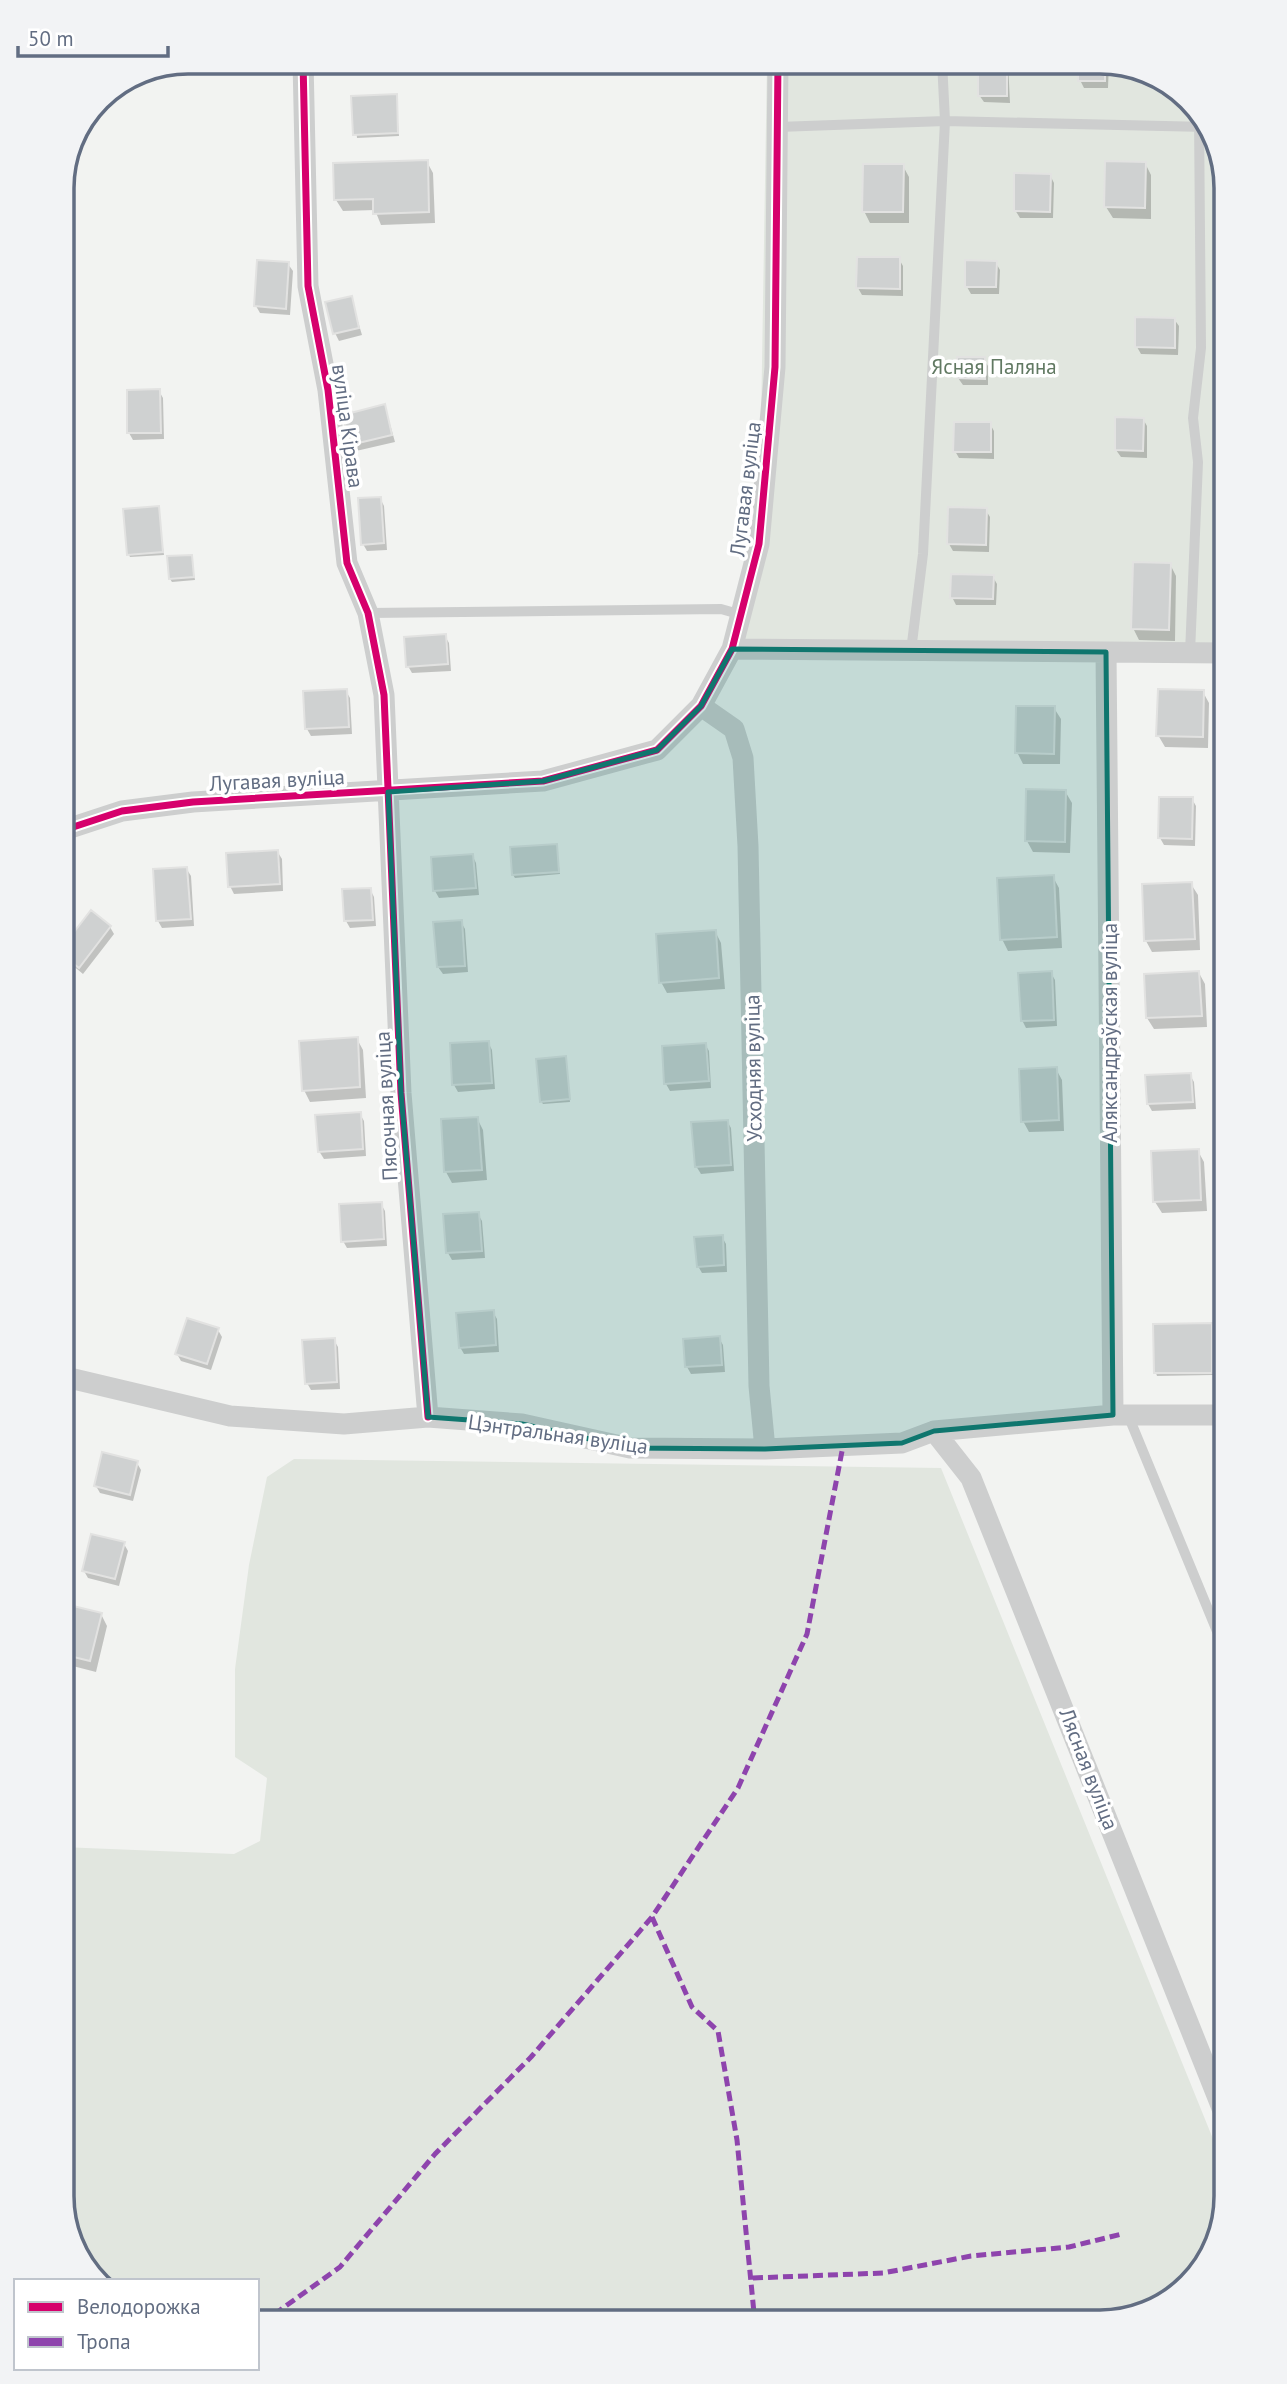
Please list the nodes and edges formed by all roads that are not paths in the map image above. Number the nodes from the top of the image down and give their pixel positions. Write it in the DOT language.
graph roads {
  1 [pos="303,74"];
  2 [pos="778,74"];
  3 [pos="943,74"];
  4 [pos="945,121"];
  5 [pos="1194,124"];
  6 [pos="778,127"];
  7 [pos="1202,138"];
  8 [pos="368,613"];
  9 [pos="742,615"];
  10 [pos="732,649"];
  11 [pos="911,651"];
  12 [pos="1106,652"];
  13 [pos="1190,653"];
  14 [pos="1214,653"];
  15 [pos="701,706"];
  16 [pos="388,792"];
  17 [pos="74,827"];
  18 [pos="74,1379"];
  19 [pos="1120,1415"];
  20 [pos="1214,1415"];
  21 [pos="428,1417"];
  22 [pos="934,1431"];
  23 [pos="765,1449"];
  24 [pos="1214,1626"];
  25 [pos="1214,2088"];
  1 -- 8 [label="street, вуліца Кірава"];
  2 -- 6 [label="street, Лугавая вуліца"];
  3 -- 4 [label="lane"];
  4 -- 5 [label="lane"];
  4 -- 6 [label="lane"];
  4 -- 11 [label="lane"];
  6 -- 9 [label="street, Лугавая вуліца"];
  7 -- 13 [label="lane"];
  8 -- 9 [label="lane"];
  8 -- 16 [label="street, вуліца Кірава"];
  9 -- 10 [label="street, Лугавая вуліца"];
  10 -- 11 [label="street"];
  10 -- 15 [label="street, Лугавая вуліца"];
  11 -- 12 [label="street"];
  12 -- 13 [label="street"];
  12 -- 19 [label="street, Аляксандраўская вуліца"];
  13 -- 14 [label="street"];
  15 -- 16 [label="street, Лугавая вуліца"];
  15 -- 23 [label="street, Усходняя вуліца"];
  16 -- 17 [label="street, Лугавая вуліца"];
  16 -- 21 [label="street, Пясочная вуліца"];
  18 -- 21 [label="street, Цэнтральная вуліца"];
  19 -- 20 [label="street, Цэнтральная вуліца"];
  19 -- 22 [label="street, Цэнтральная вуліца"];
  19 -- 24 [label="lane"];
  21 -- 23 [label="street, Цэнтральная вуліца"];
  22 -- 23 [label="street, Цэнтральная вуліца"];
  22 -- 25 [label="street, Лясная вуліца"];
}
